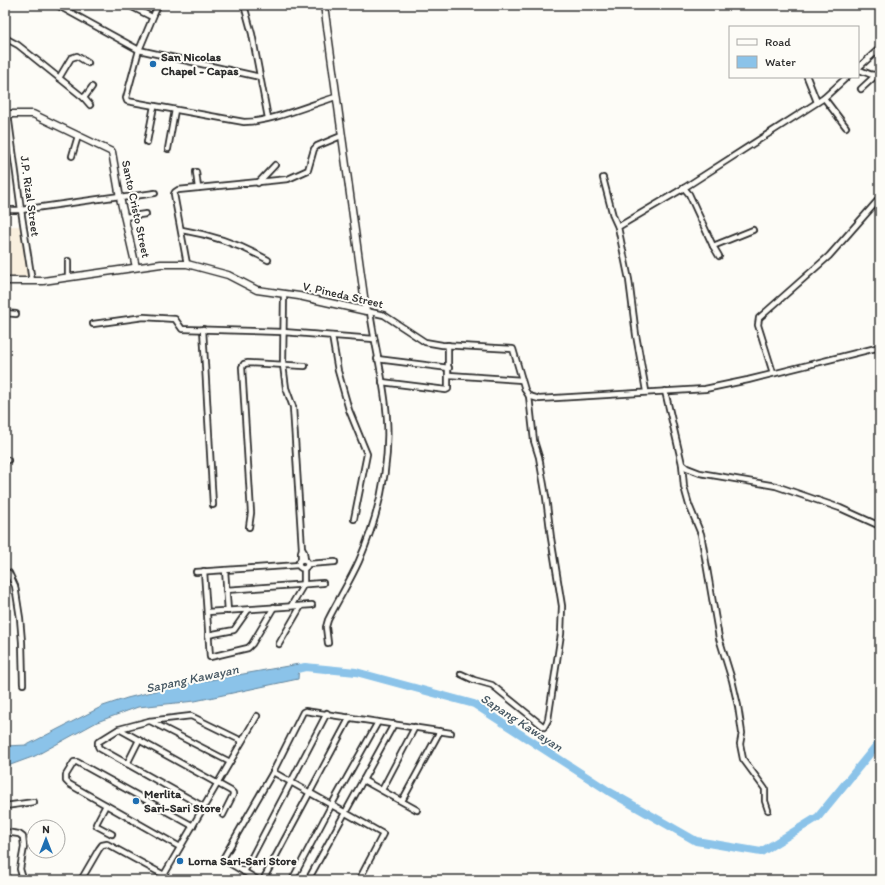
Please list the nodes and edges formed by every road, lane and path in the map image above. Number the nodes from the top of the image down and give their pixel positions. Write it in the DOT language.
graph roads {
  1 [pos="57,5"];
  2 [pos="128,5"];
  3 [pos="158,5"];
  4 [pos="244,5"];
  5 [pos="324,5"];
  6 [pos="152,17"];
  7 [pos="5,38"];
  8 [pos="880,48"];
  9 [pos="139,50"];
  10 [pos="88,63"];
  11 [pos="859,68"];
  12 [pos="859,69"];
  13 [pos="880,72"];
  14 [pos="875,76"];
  15 [pos="260,77"];
  16 [pos="59,78"];
  17 [pos="807,78"];
  18 [pos="847,78"];
  19 [pos="92,87"];
  20 [pos="861,90"];
  21 [pos="336,97"];
  22 [pos="84,98"];
  23 [pos="824,98"];
  24 [pos="817,102"];
  25 [pos="90,105"];
  26 [pos="154,106"];
  27 [pos="175,110"];
  28 [pos="6,114"];
  29 [pos="268,118"];
  30 [pos="846,127"];
  31 [pos="78,136"];
  32 [pos="341,136"];
  33 [pos="147,142"];
  34 [pos="168,149"];
  35 [pos="72,156"];
  36 [pos="275,165"];
  37 [pos="196,172"];
  38 [pos="603,178"];
  39 [pos="258,183"];
  40 [pos="198,188"];
  41 [pos="684,188"];
  42 [pos="155,193"];
  43 [pos="120,197"];
  44 [pos="880,198"];
  45 [pos="5,210"];
  46 [pos="20,210"];
  47 [pos="146,214"];
  48 [pos="124,217"];
  49 [pos="618,227"];
  50 [pos="182,230"];
  51 [pos="753,230"];
  52 [pos="713,246"];
  53 [pos="719,256"];
  54 [pos="268,260"];
  55 [pos="68,261"];
  56 [pos="187,264"];
  57 [pos="136,267"];
  58 [pos="68,277"];
  59 [pos="32,281"];
  60 [pos="5,282"];
  61 [pos="284,294"];
  62 [pos="368,312"];
  63 [pos="5,313"];
  64 [pos="16,314"];
  65 [pos="93,324"];
  66 [pos="203,329"];
  67 [pos="283,332"];
  68 [pos="332,336"];
  69 [pos="374,339"];
  70 [pos="448,345"];
  71 [pos="880,347"];
  72 [pos="377,359"];
  73 [pos="283,365"];
  74 [pos="305,366"];
  75 [pos="448,368"];
  76 [pos="773,373"];
  77 [pos="449,375"];
  78 [pos="522,380"];
  79 [pos="382,382"];
  80 [pos="646,391"];
  81 [pos="665,391"];
  82 [pos="529,396"];
  83 [pos="682,464"];
  84 [pos="213,505"];
  85 [pos="354,518"];
  86 [pos="880,526"];
  87 [pos="249,527"];
  88 [pos="336,562"];
  89 [pos="303,564"];
  90 [pos="225,570"];
  91 [pos="5,572"];
  92 [pos="196,572"];
  93 [pos="204,572"];
  94 [pos="323,583"];
  95 [pos="304,584"];
  96 [pos="226,590"];
  97 [pos="312,605"];
  98 [pos="291,606"];
  99 [pos="301,606"];
  100 [pos="274,607"];
  101 [pos="248,610"];
  102 [pos="228,611"];
  103 [pos="207,612"];
  104 [pos="208,635"];
  105 [pos="328,643"];
  106 [pos="280,644"];
  107 [pos="461,674"];
  108 [pos="23,684"];
  109 [pos="327,713"];
  110 [pos="257,716"];
  111 [pos="350,717"];
  112 [pos="149,721"];
  113 [pos="378,722"];
  114 [pos="394,724"];
  115 [pos="415,728"];
  116 [pos="119,729"];
  117 [pos="440,731"];
  118 [pos="451,733"];
  119 [pos="139,740"];
  120 [pos="242,741"];
  121 [pos="230,762"];
  122 [pos="127,764"];
  123 [pos="273,772"];
  124 [pos="363,780"];
  125 [pos="291,782"];
  126 [pos="218,784"];
  127 [pos="382,790"];
  128 [pos="309,793"];
  129 [pos="34,802"];
  130 [pos="402,802"];
  131 [pos="106,805"];
  132 [pos="5,806"];
  133 [pos="331,806"];
  134 [pos="204,807"];
  135 [pos="417,810"];
  136 [pos="768,810"];
  137 [pos="345,813"];
  138 [pos="223,816"];
  139 [pos="193,826"];
  140 [pos="5,832"];
  141 [pos="112,834"];
  142 [pos="180,847"];
  143 [pos="244,872"];
  144 [pos="164,875"];
  145 [pos="24,880"];
  146 [pos="81,880"];
  147 [pos="161,880"];
  148 [pos="258,880"];
  149 [pos="262,880"];
  150 [pos="292,880"];
  151 [pos="308,880"];
  152 [pos="359,880"];
  1 -- 9 [label="street"];
  2 -- 6 [label="street"];
  3 -- 6 [label="street"];
  4 -- 15 [label="street"];
  5 -- 21 [label="street"];
  6 -- 9 [label="street"];
  7 -- 16 [label="street"];
  8 -- 11 [label="street"];
  9 -- 15 [label="street"];
  9 -- 26 [label="street"];
  10 -- 16 [label="street"];
  12 -- 14 [label="street"];
  13 -- 14 [label="street"];
  14 -- 20 [label="street"];
  15 -- 29 [label="street"];
  16 -- 22 [label="street"];
  17 -- 24 [label="street"];
  18 -- 23 [label="street"];
  19 -- 22 [label="street"];
  21 -- 29 [label="street"];
  21 -- 32 [label="street"];
  22 -- 25 [label="street"];
  23 -- 24 [label="street"];
  23 -- 30 [label="street"];
  24 -- 41 [label="street"];
  26 -- 27 [label="street"];
  26 -- 33 [label="street"];
  27 -- 29 [label="street"];
  27 -- 34 [label="street"];
  28 -- 31 [label="street, Santo Cristo Street"];
  28 -- 46 [label="street, J.P. Rizal Street"];
  31 -- 35 [label="street"];
  31 -- 43 [label="street, Santo Cristo Street"];
  32 -- 39 [label="street"];
  32 -- 62 [label="street"];
  36 -- 39 [label="street"];
  37 -- 40 [label="street"];
  38 -- 49 [label="street"];
  39 -- 40 [label="street"];
  40 -- 50 [label="street"];
  41 -- 49 [label="street"];
  41 -- 52 [label="street"];
  42 -- 43 [label="street"];
  43 -- 46 [label="street"];
  43 -- 48 [label="street, Santo Cristo Street"];
  44 -- 76 [label="street"];
  45 -- 46 [label="street"];
  46 -- 59 [label="street, J.P. Rizal Street"];
  47 -- 48 [label="street"];
  48 -- 57 [label="street, Santo Cristo Street"];
  49 -- 80 [label="street"];
  50 -- 54 [label="street"];
  50 -- 56 [label="street"];
  51 -- 52 [label="street"];
  52 -- 53 [label="street"];
  55 -- 58 [label="street"];
  56 -- 57 [label="street, V. Pineda Street"];
  56 -- 61 [label="street, V. Pineda Street"];
  57 -- 58 [label="street, V. Pineda Street"];
  58 -- 59 [label="street, V. Pineda Street"];
  59 -- 60 [label="street, V. Pineda Street"];
  61 -- 62 [label="street, V. Pineda Street"];
  61 -- 67 [label="street"];
  62 -- 69 [label="street"];
  62 -- 70 [label="street, V. Pineda Street"];
  63 -- 64 [label="street"];
  65 -- 66 [label="street"];
  66 -- 67 [label="street"];
  66 -- 84 [label="street"];
  67 -- 68 [label="street"];
  67 -- 73 [label="street"];
  68 -- 69 [label="street"];
  68 -- 85 [label="street"];
  69 -- 72 [label="street"];
  70 -- 75 [label="street"];
  70 -- 78 [label="street, V. Pineda Street"];
  71 -- 76 [label="street"];
  72 -- 75 [label="street"];
  72 -- 79 [label="street"];
  73 -- 74 [label="street"];
  73 -- 87 [label="street"];
  73 -- 89 [label="street"];
  75 -- 77 [label="street"];
  76 -- 81 [label="street"];
  77 -- 78 [label="street"];
  77 -- 79 [label="street"];
  78 -- 82 [label="street, V. Pineda Street"];
  79 -- 105 [label="street"];
  80 -- 81 [label="street"];
  80 -- 82 [label="street"];
  81 -- 83 [label="street"];
  82 -- 107 [label="street, V. Pineda Street"];
  83 -- 86 [label="street"];
  83 -- 136 [label="street"];
  88 -- 89 [label="street"];
  89 -- 90 [label="street"];
  89 -- 95 [label="street"];
  90 -- 93 [label="street"];
  90 -- 96 [label="street"];
  91 -- 108 [label="street"];
  92 -- 93 [label="street"];
  93 -- 103 [label="street"];
  94 -- 95 [label="street"];
  95 -- 96 [label="street"];
  95 -- 98 [label="street"];
  96 -- 102 [label="street"];
  97 -- 99 [label="street"];
  98 -- 99 [label="street"];
  98 -- 100 [label="street"];
  99 -- 106 [label="street"];
  100 -- 101 [label="street"];
  100 -- 104 [label="street"];
  101 -- 102 [label="street"];
  101 -- 104 [label="street"];
  102 -- 103 [label="street"];
  103 -- 104 [label="street"];
  109 -- 111 [label="street"];
  109 -- 123 [label="street"];
  109 -- 125 [label="street"];
  110 -- 120 [label="street"];
  111 -- 113 [label="street"];
  111 -- 128 [label="street"];
  112 -- 116 [label="street"];
  112 -- 120 [label="street"];
  112 -- 121 [label="street"];
  113 -- 114 [label="street"];
  113 -- 133 [label="street"];
  114 -- 115 [label="street"];
  114 -- 124 [label="street"];
  115 -- 117 [label="street"];
  115 -- 127 [label="street"];
  116 -- 119 [label="street"];
  116 -- 122 [label="street"];
  117 -- 118 [label="street"];
  117 -- 130 [label="street"];
  119 -- 122 [label="street"];
  119 -- 126 [label="street"];
  120 -- 121 [label="street"];
  121 -- 126 [label="street"];
  122 -- 134 [label="street"];
  123 -- 125 [label="street"];
  123 -- 143 [label="street"];
  124 -- 127 [label="street"];
  124 -- 137 [label="street"];
  125 -- 128 [label="street"];
  125 -- 143 [label="street"];
  126 -- 134 [label="street"];
  126 -- 138 [label="street"];
  127 -- 130 [label="street"];
  128 -- 133 [label="street"];
  128 -- 149 [label="street"];
  129 -- 132 [label="street"];
  130 -- 135 [label="street"];
  131 -- 139 [label="street"];
  131 -- 141 [label="street"];
  131 -- 142 [label="street"];
  133 -- 137 [label="street"];
  133 -- 150 [label="street"];
  134 -- 139 [label="street"];
  137 -- 151 [label="street"];
  137 -- 152 [label="street"];
  139 -- 142 [label="street"];
  140 -- 145 [label="street"];
  142 -- 144 [label="street"];
  143 -- 148 [label="street"];
  144 -- 146 [label="street"];
  144 -- 147 [label="street"];
}
